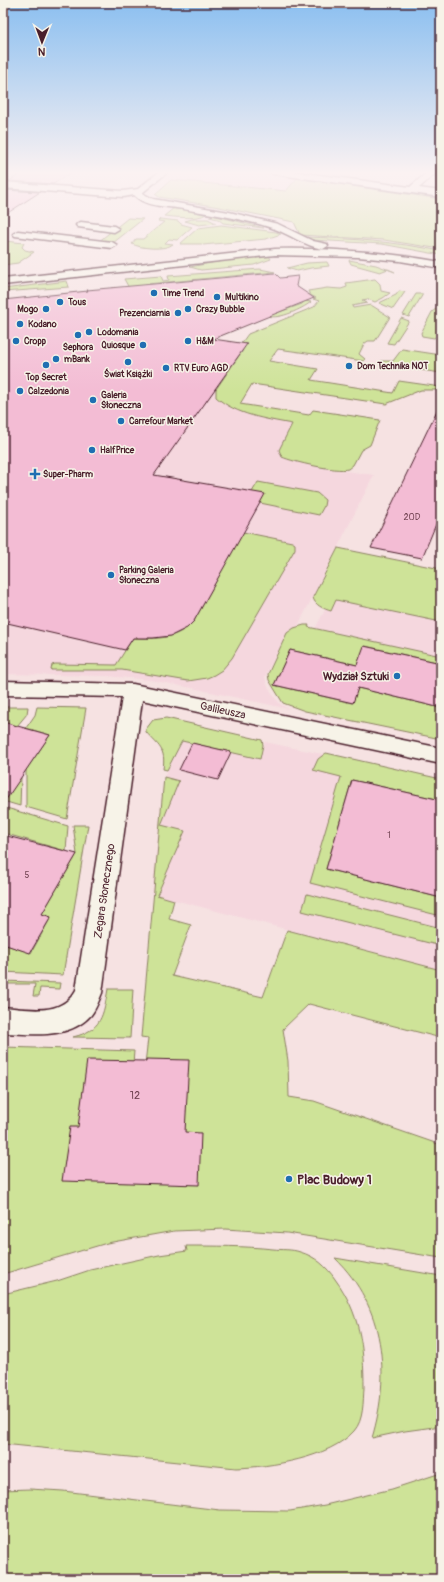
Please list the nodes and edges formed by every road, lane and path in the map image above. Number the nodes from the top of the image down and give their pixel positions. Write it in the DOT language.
graph roads {
  1 [pos="98,245"];
  2 [pos="317,245"];
  3 [pos="321,246"];
  4 [pos="88,252"];
  5 [pos="441,259"];
  6 [pos="441,265"];
  7 [pos="3,273"];
  8 [pos="3,282"];
  9 [pos="3,688"];
  10 [pos="133,691"];
  11 [pos="441,756"];
  12 [pos="3,1020"];
  1 -- 4 [label="street"];
  2 -- 3 [label="street"];
  3 -- 5 [label="street"];
  3 -- 7 [label="street"];
  6 -- 8 [label="street"];
  9 -- 10 [label="street, Galileusza"];
  10 -- 11 [label="street, Galileusza"];
  10 -- 12 [label="street, Zegara Słonecznego"];
}
